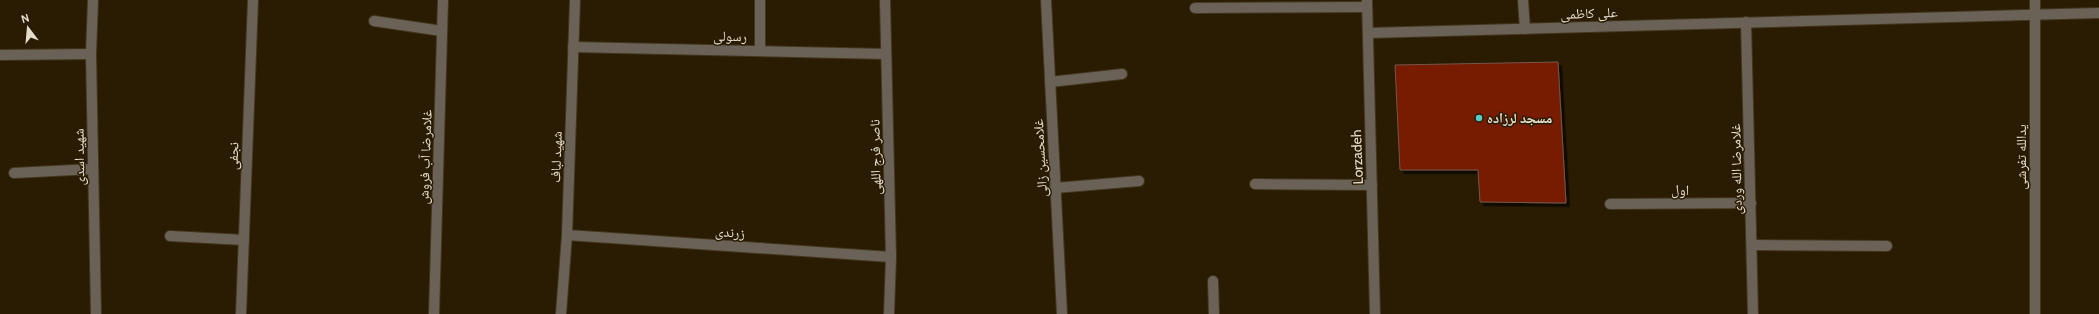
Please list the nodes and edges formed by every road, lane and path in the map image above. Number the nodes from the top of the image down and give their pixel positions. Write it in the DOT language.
graph roads {
  1 [pos="93,0"];
  2 [pos="253,0"];
  3 [pos="443,0"];
  4 [pos="575,0"];
  5 [pos="760,0"];
  6 [pos="885,0"];
  7 [pos="1046,0"];
  8 [pos="1523,0"];
  9 [pos="2035,0"];
  10 [pos="1367,3"];
  11 [pos="1195,8"];
  12 [pos="2099,13"];
  13 [pos="2035,15"];
  14 [pos="374,21"];
  15 [pos="1746,22"];
  16 [pos="1525,29"];
  17 [pos="442,31"];
  18 [pos="1368,33"];
  19 [pos="573,47"];
  20 [pos="760,51"];
  21 [pos="91,54"];
  22 [pos="886,54"];
  23 [pos="0,55"];
  24 [pos="1122,74"];
  25 [pos="1050,82"];
  26 [pos="93,169"];
  27 [pos="14,173"];
  28 [pos="1138,182"];
  29 [pos="1255,184"];
  30 [pos="1372,185"];
  31 [pos="1055,188"];
  32 [pos="1751,203"];
  33 [pos="1610,204"];
  34 [pos="567,235"];
  35 [pos="170,236"];
  36 [pos="244,240"];
  37 [pos="1752,245"];
  38 [pos="1887,246"];
  39 [pos="891,257"];
  40 [pos="1213,281"];
  41 [pos="96,314"];
  42 [pos="241,314"];
  43 [pos="434,314"];
  44 [pos="561,314"];
  45 [pos="889,314"];
  46 [pos="1062,314"];
  47 [pos="1214,314"];
  48 [pos="1375,314"];
  49 [pos="1753,314"];
  50 [pos="2035,314"];
  1 -- 21 [label="street, شهید اسدی"];
  2 -- 36 [label="street, نجفی"];
  3 -- 17 [label="street, غلامرضا آب فروش"];
  4 -- 19 [label="street, شهید لباف"];
  5 -- 20 [label="street"];
  6 -- 22 [label="street, ناصر فرج اللهی"];
  7 -- 25 [label="street, غلامحسین زالی"];
  8 -- 16 [label="street"];
  9 -- 13 [label="street, یدالله تفرشی"];
  10 -- 11 [label="street"];
  10 -- 18 [label="street, Lorzadeh"];
  12 -- 13 [label="street, علی کاظمی"];
  13 -- 15 [label="street, علی کاظمی"];
  13 -- 50 [label="street, یدالله تفرشی"];
  14 -- 17 [label="street"];
  15 -- 16 [label="street, علی کاظمی"];
  15 -- 32 [label="street, غلامرضا الله وردی"];
  16 -- 18 [label="street, علی کاظمی"];
  17 -- 43 [label="street, غلامرضا آب فروش"];
  18 -- 30 [label="street, Lorzadeh"];
  19 -- 20 [label="street, رسولی"];
  19 -- 34 [label="street, شهید لباف"];
  20 -- 22 [label="street, رسولی"];
  21 -- 23 [label="street"];
  21 -- 26 [label="street, شهید اسدی"];
  22 -- 39 [label="street, ناصر فرج اللهی"];
  24 -- 25 [label="street"];
  25 -- 31 [label="street, غلامحسین زالی"];
  26 -- 27 [label="street"];
  26 -- 41 [label="street, شهید اسدی"];
  28 -- 31 [label="street"];
  29 -- 30 [label="street"];
  30 -- 48 [label="street, Lorzadeh"];
  31 -- 46 [label="street, غلامحسین زالی"];
  32 -- 33 [label="street, اول"];
  32 -- 37 [label="street, غلامرضا الله وردی"];
  34 -- 39 [label="street, زرندی"];
  34 -- 44 [label="street, شهید لباف"];
  35 -- 36 [label="street"];
  36 -- 42 [label="street, نجفی"];
  37 -- 38 [label="street"];
  37 -- 49 [label="street, غلامرضا الله وردی"];
  39 -- 45 [label="street, ناصر فرج اللهی"];
  40 -- 47 [label="street"];
}
